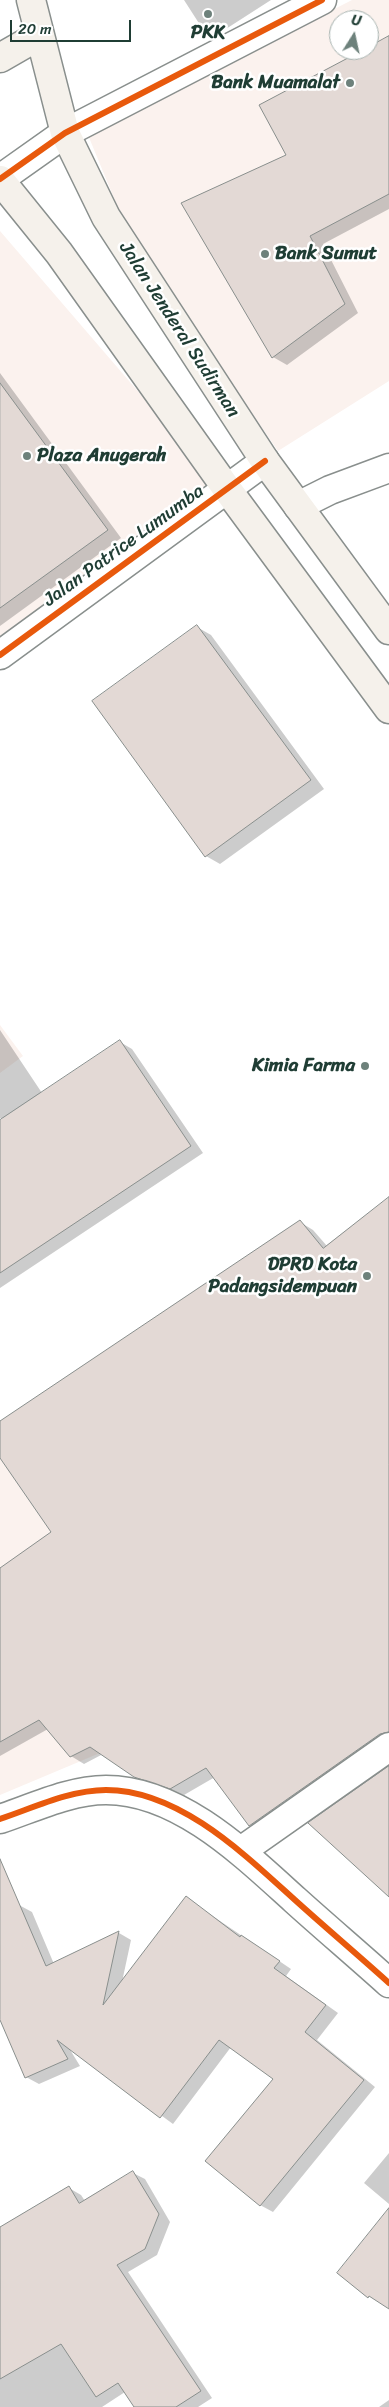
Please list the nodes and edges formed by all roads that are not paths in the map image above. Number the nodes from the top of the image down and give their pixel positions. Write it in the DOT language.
graph roads {
  1 [pos="31,0"];
  2 [pos="322,0"];
  3 [pos="40,35"];
  4 [pos="0,58"];
  5 [pos="65,133"];
  6 [pos="0,180"];
  7 [pos="266,461"];
  8 [pos="389,468"];
  9 [pos="227,489"];
  10 [pos="298,506"];
  11 [pos="389,630"];
  12 [pos="0,655"];
  13 [pos="389,708"];
  14 [pos="389,1747"];
  15 [pos="0,1819"];
  16 [pos="241,1851"];
  17 [pos="389,1983"];
  1 -- 3 [label="highway, Jalan Jenderal Sudirman"];
  2 -- 5 [label="street"];
  3 -- 4 [label="highway"];
  3 -- 5 [label="highway, Jalan Jenderal Sudirman"];
  5 -- 6 [label="street"];
  5 -- 7 [label="highway, Jalan Jenderal Sudirman"];
  6 -- 9 [label="highway"];
  7 -- 9 [label="street, Jalan Patrice Lumumba"];
  7 -- 10 [label="highway, Jalan Jenderal Sudirman"];
  8 -- 10 [label="street"];
  9 -- 12 [label="street, Jalan Patrice Lumumba"];
  9 -- 13 [label="highway"];
  10 -- 11 [label="highway, Jalan Jenderal Sudirman"];
  14 -- 16 [label="street"];
  15 -- 16 [label="street"];
  16 -- 17 [label="street"];
}
